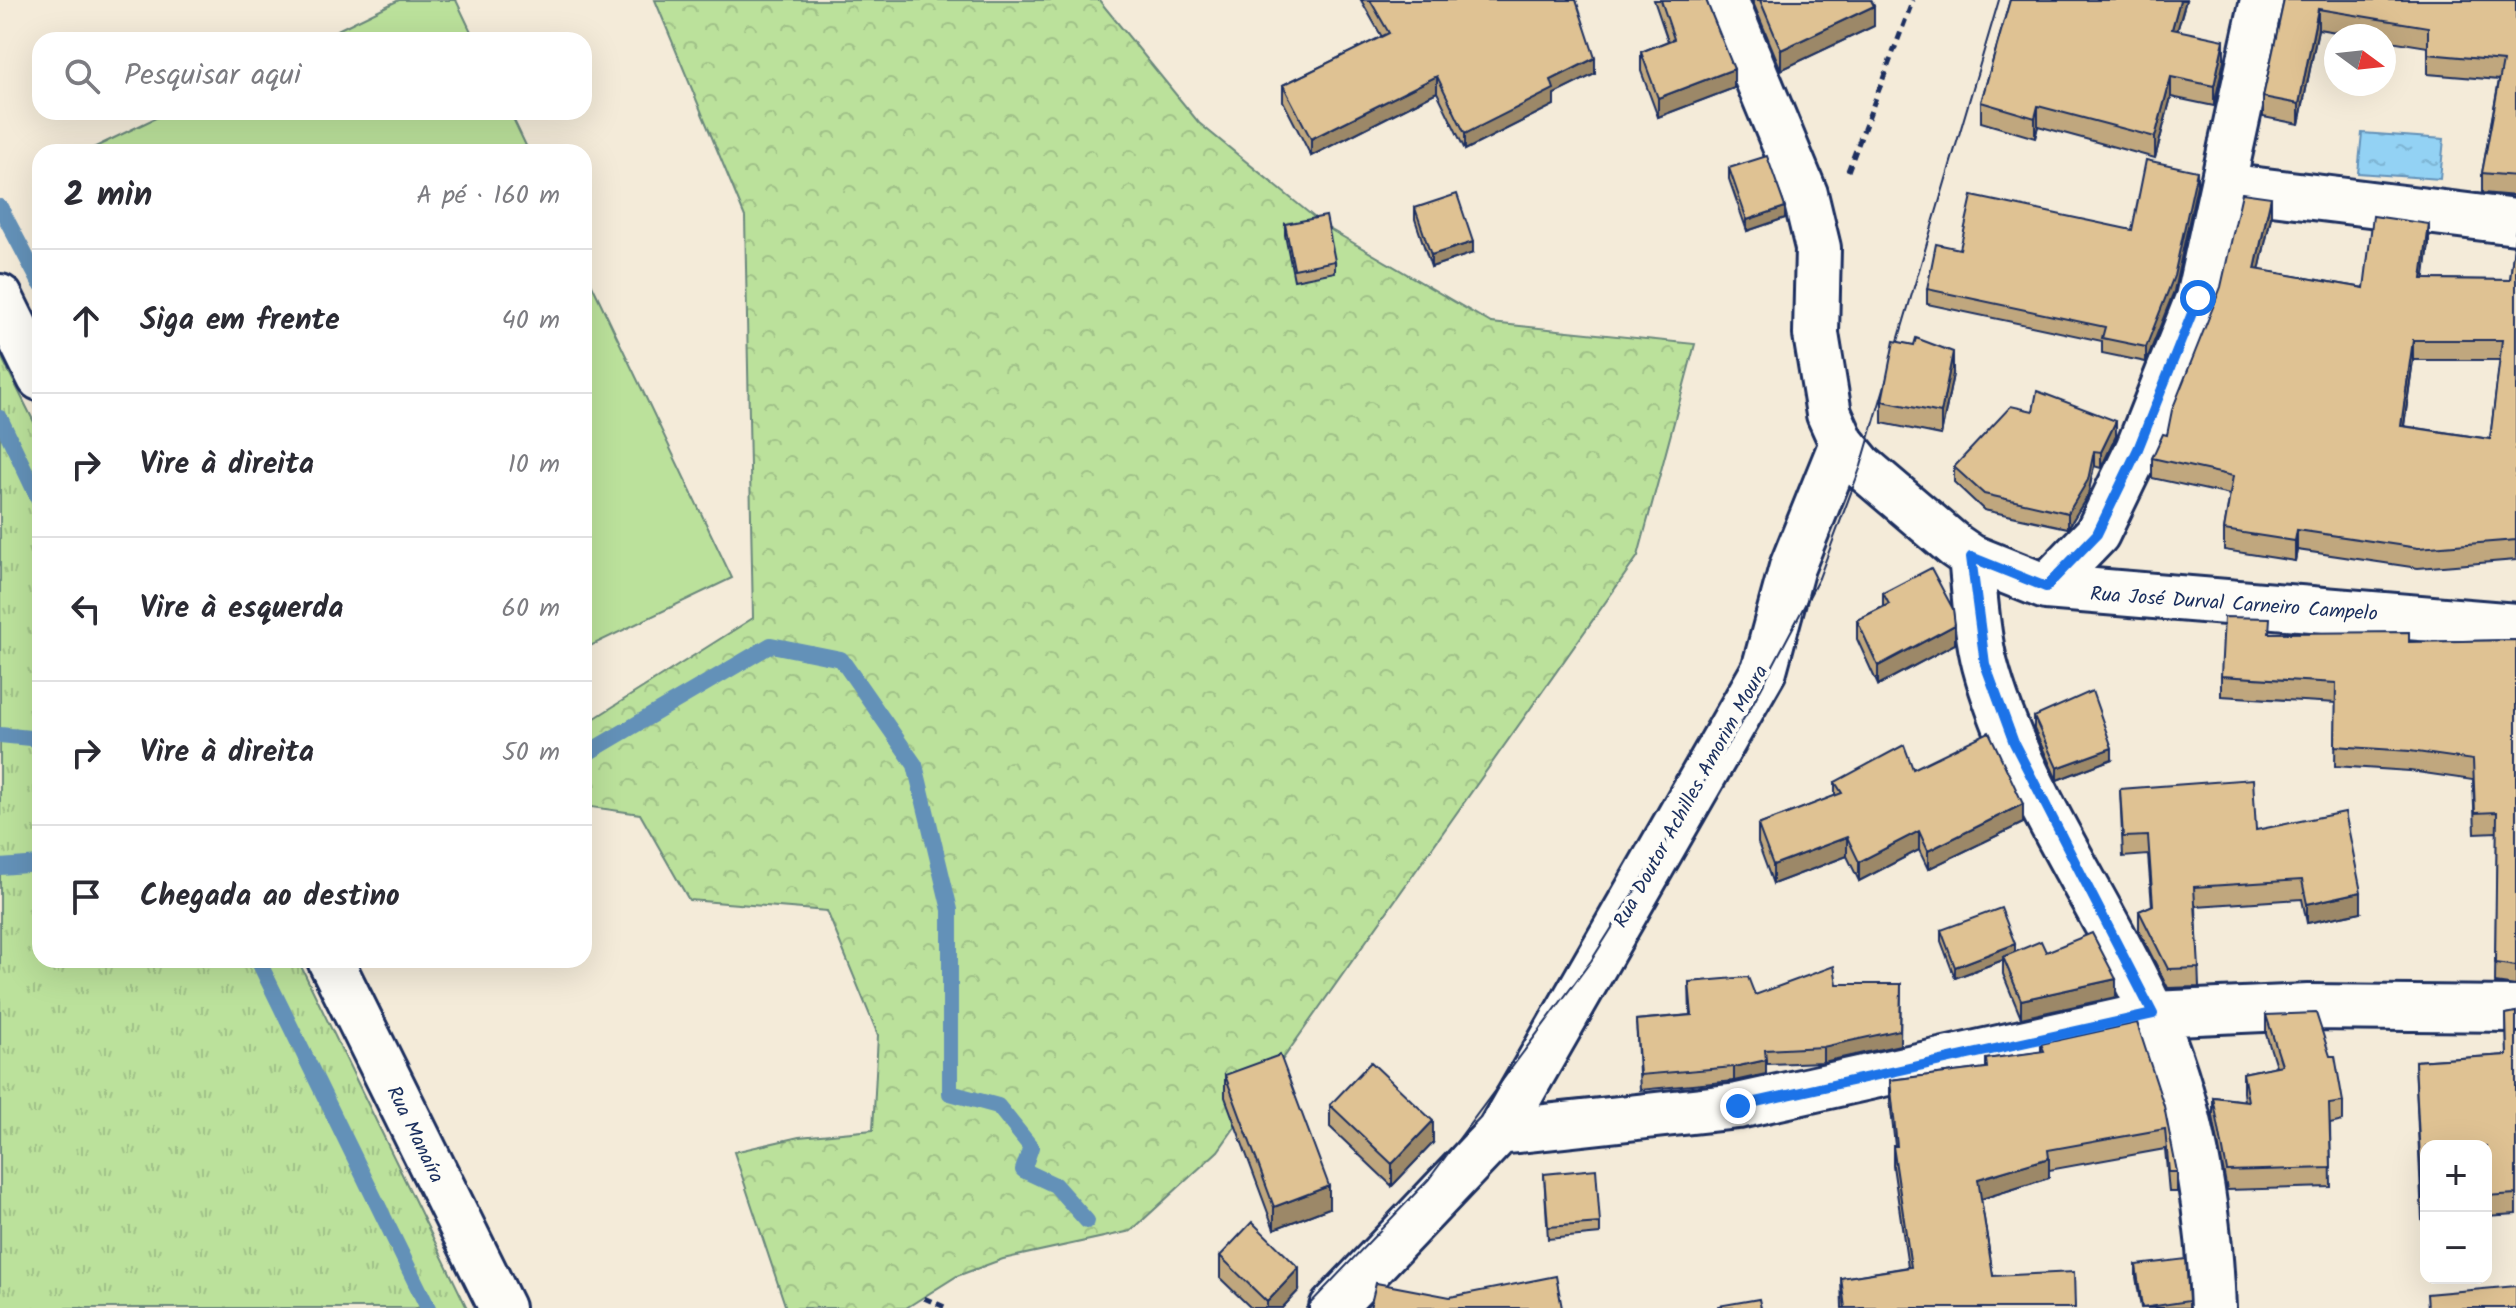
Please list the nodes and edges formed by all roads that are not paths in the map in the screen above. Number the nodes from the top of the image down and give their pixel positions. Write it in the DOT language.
graph roads {
  1 [pos="1725,0"];
  2 [pos="2263,0"];
  3 [pos="2224,186"];
  4 [pos="2516,222"];
  5 [pos="0,297"];
  6 [pos="32,362"];
  7 [pos="1842,443"];
  8 [pos="1971,557"];
  9 [pos="2046,587"];
  10 [pos="2516,626"];
  11 [pos="334,968"];
  12 [pos="2516,1009"];
  13 [pos="2153,1014"];
  14 [pos="1499,1132"];
  15 [pos="502,1308"];
  16 [pos="1332,1308"];
  17 [pos="2213,1308"];
  1 -- 7 [label="street, Rua José Durval Carneiro Campelo"];
  2 -- 3 [label="street"];
  3 -- 4 [label="street"];
  3 -- 9 [label="street"];
  5 -- 6 [label="street"];
  7 -- 8 [label="street, Rua José Durval Carneiro Campelo"];
  7 -- 14 [label="street, Rua Doutor Achilles Amorim Moura"];
  8 -- 9 [label="street, Rua José Durval Carneiro Campelo"];
  8 -- 13 [label="street"];
  9 -- 10 [label="street, Rua José Durval Carneiro Campelo"];
  11 -- 15 [label="street, Rua Manaíra"];
  12 -- 13 [label="street"];
  13 -- 14 [label="street"];
  13 -- 17 [label="street"];
  14 -- 16 [label="street, Rua Doutor Achilles Amorim Moura"];
}
